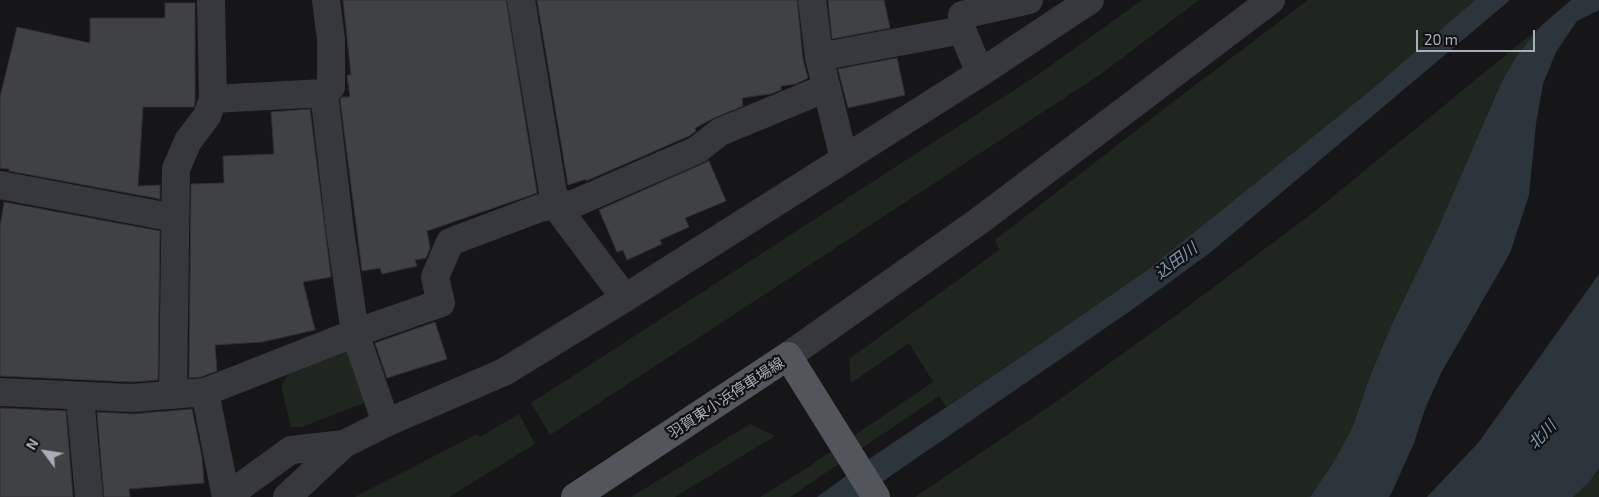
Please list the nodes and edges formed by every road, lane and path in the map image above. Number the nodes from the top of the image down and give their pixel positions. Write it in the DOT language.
graph roads {
  1 [pos="211,0"];
  2 [pos="326,0"];
  3 [pos="521,0"];
  4 [pos="812,0"];
  5 [pos="1029,0"];
  6 [pos="1090,0"];
  7 [pos="1271,0"];
  8 [pos="962,30"];
  9 [pos="819,57"];
  10 [pos="980,74"];
  11 [pos="826,88"];
  12 [pos="324,93"];
  13 [pos="213,98"];
  14 [pos="844,159"];
  15 [pos="0,185"];
  16 [pos="555,205"];
  17 [pos="175,218"];
  18 [pos="625,298"];
  19 [pos="356,333"];
  20 [pos="788,356"];
  21 [pos="0,392"];
  22 [pos="205,392"];
  23 [pos="173,395"];
  24 [pos="80,396"];
  25 [pos="386,423"];
  26 [pos="344,444"];
  27 [pos="89,497"];
  28 [pos="226,497"];
  29 [pos="287,497"];
  30 [pos="575,497"];
  31 [pos="876,497"];
  1 -- 13 [label="street"];
  2 -- 12 [label="street"];
  3 -- 16 [label="street"];
  4 -- 9 [label="street"];
  5 -- 8 [label="street"];
  6 -- 10 [label="street"];
  7 -- 20 [label="street"];
  8 -- 9 [label="street"];
  8 -- 10 [label="street"];
  9 -- 11 [label="street"];
  10 -- 14 [label="street"];
  11 -- 14 [label="street"];
  11 -- 16 [label="street"];
  12 -- 13 [label="street"];
  12 -- 19 [label="street"];
  13 -- 17 [label="street"];
  14 -- 18 [label="street"];
  15 -- 17 [label="street"];
  16 -- 18 [label="street"];
  16 -- 19 [label="street"];
  17 -- 23 [label="street"];
  18 -- 25 [label="street"];
  19 -- 22 [label="street"];
  19 -- 25 [label="street"];
  20 -- 30 [label="main road, 羽賀東小浜停車場線"];
  20 -- 31 [label="main road, 羽賀東小浜停車場線"];
  21 -- 24 [label="street"];
  22 -- 23 [label="street"];
  22 -- 28 [label="street"];
  23 -- 24 [label="street"];
  24 -- 27 [label="street"];
  25 -- 26 [label="street"];
  26 -- 28 [label="street"];
  26 -- 29 [label="street"];
}
